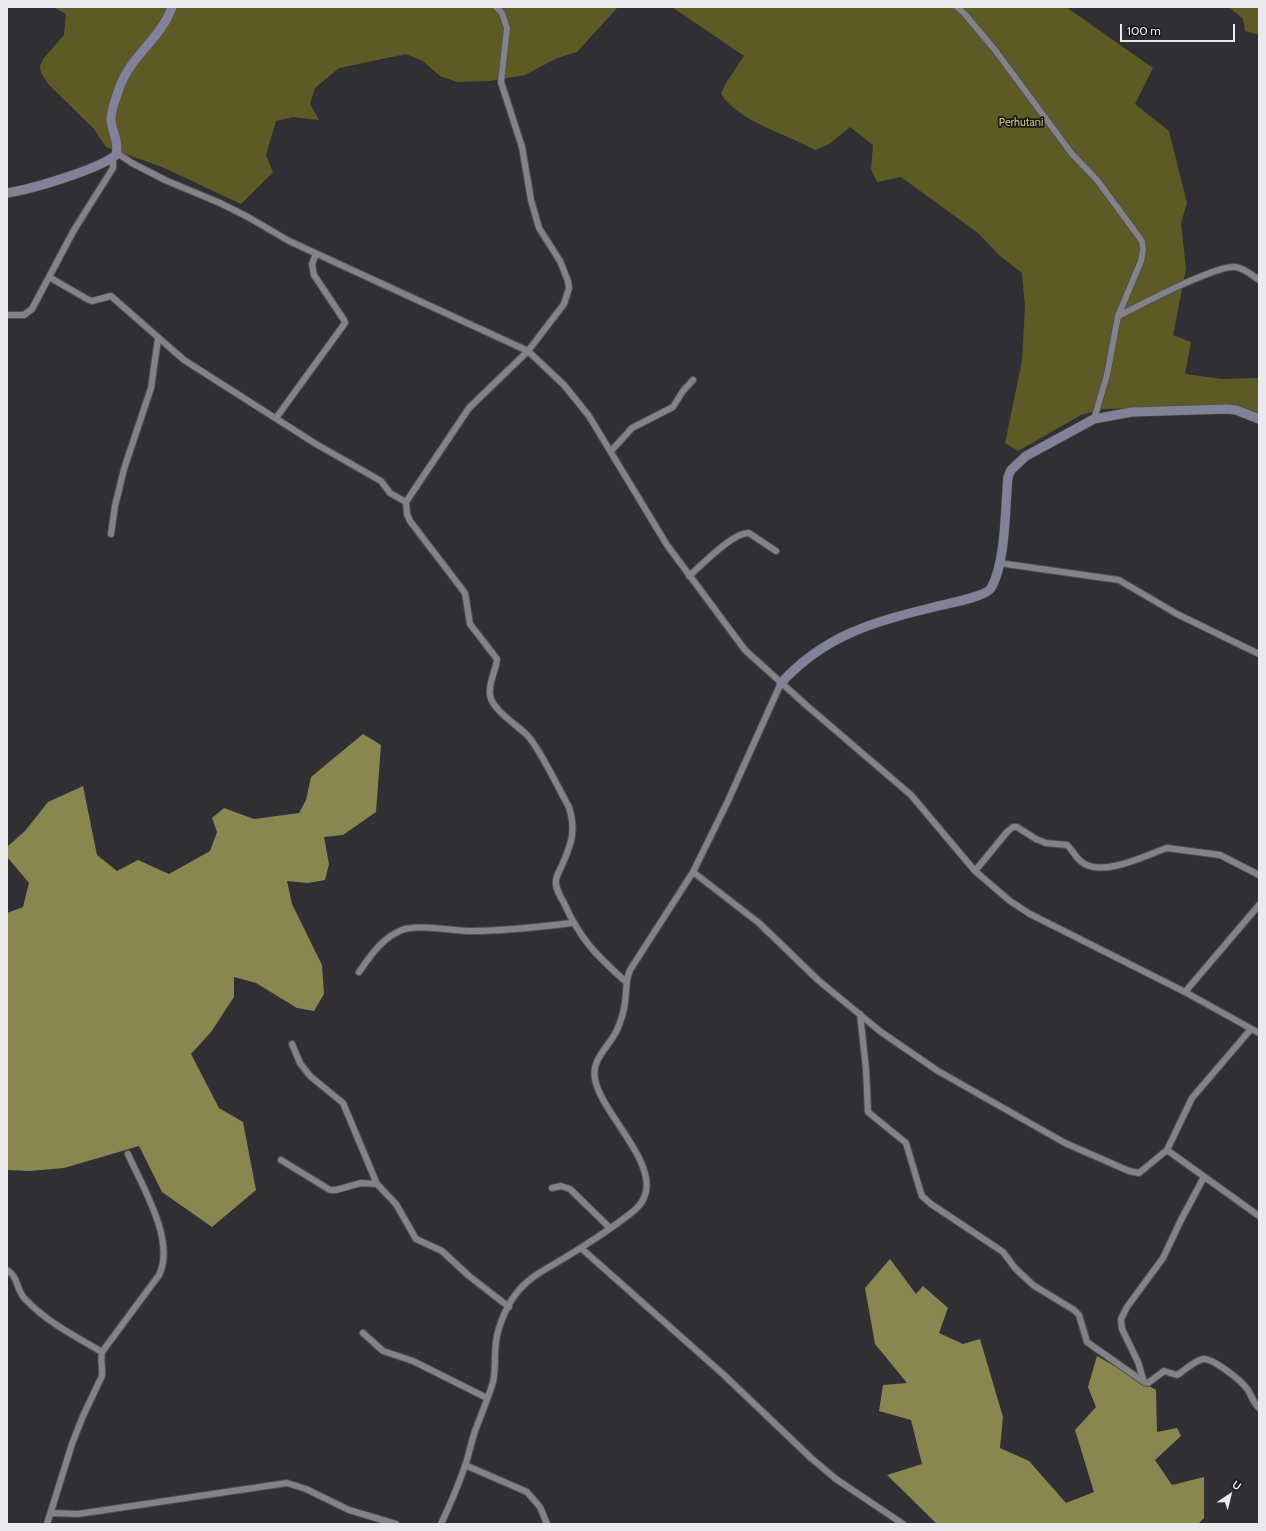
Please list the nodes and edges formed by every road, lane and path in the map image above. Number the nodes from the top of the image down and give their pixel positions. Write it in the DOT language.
graph roads {
  1 [pos="172,7"];
  2 [pos="496,7"];
  3 [pos="956,7"];
  4 [pos="115,155"];
  5 [pos="7,193"];
  6 [pos="316,254"];
  7 [pos="49,277"];
  8 [pos="1259,280"];
  9 [pos="7,315"];
  10 [pos="1118,316"];
  11 [pos="158,339"];
  12 [pos="528,351"];
  13 [pos="693,380"];
  14 [pos="276,418"];
  15 [pos="1094,419"];
  16 [pos="1259,419"];
  17 [pos="611,452"];
  18 [pos="406,502"];
  19 [pos="111,534"];
  20 [pos="776,551"];
  21 [pos="1000,563"];
  22 [pos="689,576"];
  23 [pos="1259,654"];
  24 [pos="781,683"];
  25 [pos="975,871"];
  26 [pos="693,872"];
  27 [pos="1259,875"];
  28 [pos="1259,905"];
  29 [pos="572,923"];
  30 [pos="359,972"];
  31 [pos="625,981"];
  32 [pos="1185,992"];
  33 [pos="860,1014"];
  34 [pos="1251,1029"];
  35 [pos="1259,1033"];
  36 [pos="292,1044"];
  37 [pos="1167,1150"];
  38 [pos="128,1154"];
  39 [pos="281,1160"];
  40 [pos="1204,1177"];
  41 [pos="377,1184"];
  42 [pos="552,1188"];
  43 [pos="1259,1216"];
  44 [pos="610,1228"];
  45 [pos="581,1248"];
  46 [pos="7,1270"];
  47 [pos="509,1307"];
  48 [pos="363,1333"];
  49 [pos="102,1352"];
  50 [pos="1144,1382"];
  51 [pos="487,1398"];
  52 [pos="1259,1408"];
  53 [pos="465,1465"];
  54 [pos="52,1513"];
  55 [pos="48,1524"];
  56 [pos="396,1524"];
  57 [pos="441,1524"];
  58 [pos="547,1524"];
  59 [pos="903,1524"];
  1 -- 4 [label="street"];
  2 -- 12 [label="street"];
  3 -- 10 [label="street"];
  4 -- 5 [label="street"];
  4 -- 6 [label="street"];
  4 -- 7 [label="street"];
  6 -- 12 [label="street"];
  6 -- 14 [label="street"];
  7 -- 9 [label="street"];
  7 -- 11 [label="street"];
  8 -- 10 [label="street"];
  10 -- 15 [label="street"];
  11 -- 14 [label="street"];
  11 -- 19 [label="street"];
  12 -- 17 [label="street"];
  12 -- 18 [label="street"];
  13 -- 17 [label="street"];
  14 -- 18 [label="street"];
  15 -- 16 [label="street"];
  15 -- 21 [label="street"];
  17 -- 22 [label="street"];
  18 -- 29 [label="street"];
  20 -- 22 [label="street"];
  21 -- 23 [label="street"];
  21 -- 24 [label="street"];
  22 -- 24 [label="street"];
  24 -- 25 [label="street"];
  24 -- 26 [label="street"];
  25 -- 27 [label="street"];
  25 -- 32 [label="street"];
  26 -- 31 [label="street"];
  26 -- 33 [label="street"];
  28 -- 32 [label="street"];
  29 -- 30 [label="street"];
  29 -- 31 [label="street"];
  31 -- 44 [label="street"];
  32 -- 34 [label="street"];
  33 -- 37 [label="street"];
  33 -- 50 [label="street"];
  34 -- 35 [label="street"];
  34 -- 37 [label="street"];
  36 -- 41 [label="street"];
  37 -- 40 [label="street"];
  38 -- 49 [label="street"];
  39 -- 41 [label="street"];
  40 -- 43 [label="street"];
  40 -- 50 [label="street"];
  41 -- 47 [label="street"];
  42 -- 44 [label="street"];
  44 -- 45 [label="street"];
  45 -- 47 [label="street"];
  45 -- 59 [label="street"];
  46 -- 49 [label="street"];
  47 -- 51 [label="street"];
  48 -- 51 [label="street"];
  49 -- 54 [label="street"];
  50 -- 52 [label="street"];
  51 -- 53 [label="street"];
  53 -- 57 [label="street"];
  53 -- 58 [label="street"];
  54 -- 55 [label="street"];
  54 -- 56 [label="street"];
}
